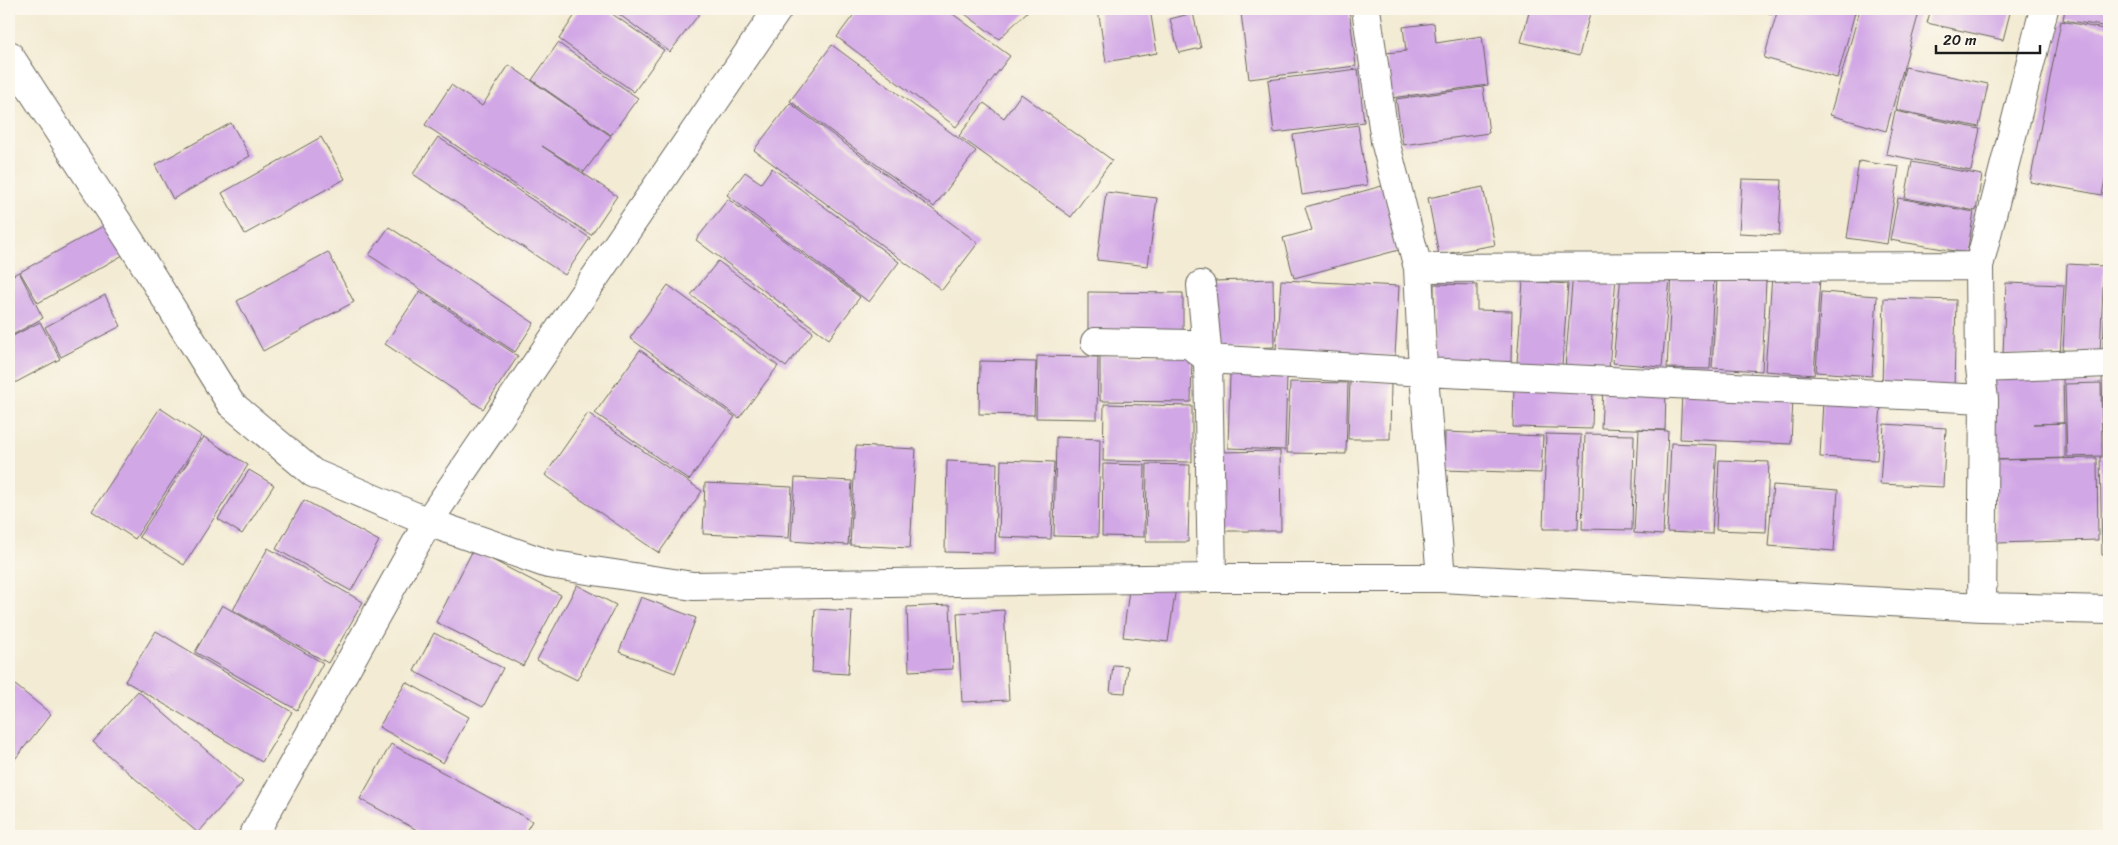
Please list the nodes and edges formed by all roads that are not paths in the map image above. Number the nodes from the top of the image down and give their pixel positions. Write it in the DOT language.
graph roads {
  1 [pos="778,9"];
  2 [pos="1366,9"];
  3 [pos="2044,9"];
  4 [pos="9,55"];
  5 [pos="1979,266"];
  6 [pos="1418,268"];
  7 [pos="1201,285"];
  8 [pos="1095,342"];
  9 [pos="1208,359"];
  10 [pos="2109,363"];
  11 [pos="1980,368"];
  12 [pos="1425,372"];
  13 [pos="1984,399"];
  14 [pos="428,522"];
  15 [pos="1212,578"];
  16 [pos="1441,578"];
  17 [pos="1982,606"];
  18 [pos="2109,610"];
  19 [pos="253,836"];
  1 -- 14 [label="street"];
  2 -- 6 [label="street"];
  3 -- 5 [label="street"];
  4 -- 14 [label="street"];
  5 -- 6 [label="street"];
  5 -- 11 [label="street"];
  6 -- 12 [label="street"];
  7 -- 9 [label="street"];
  8 -- 9 [label="street"];
  9 -- 12 [label="street"];
  9 -- 15 [label="street"];
  10 -- 11 [label="street"];
  11 -- 13 [label="street"];
  12 -- 13 [label="street"];
  12 -- 16 [label="street"];
  13 -- 17 [label="street"];
  14 -- 15 [label="street"];
  14 -- 19 [label="street"];
  15 -- 16 [label="street"];
  16 -- 17 [label="street"];
  17 -- 18 [label="street"];
}
